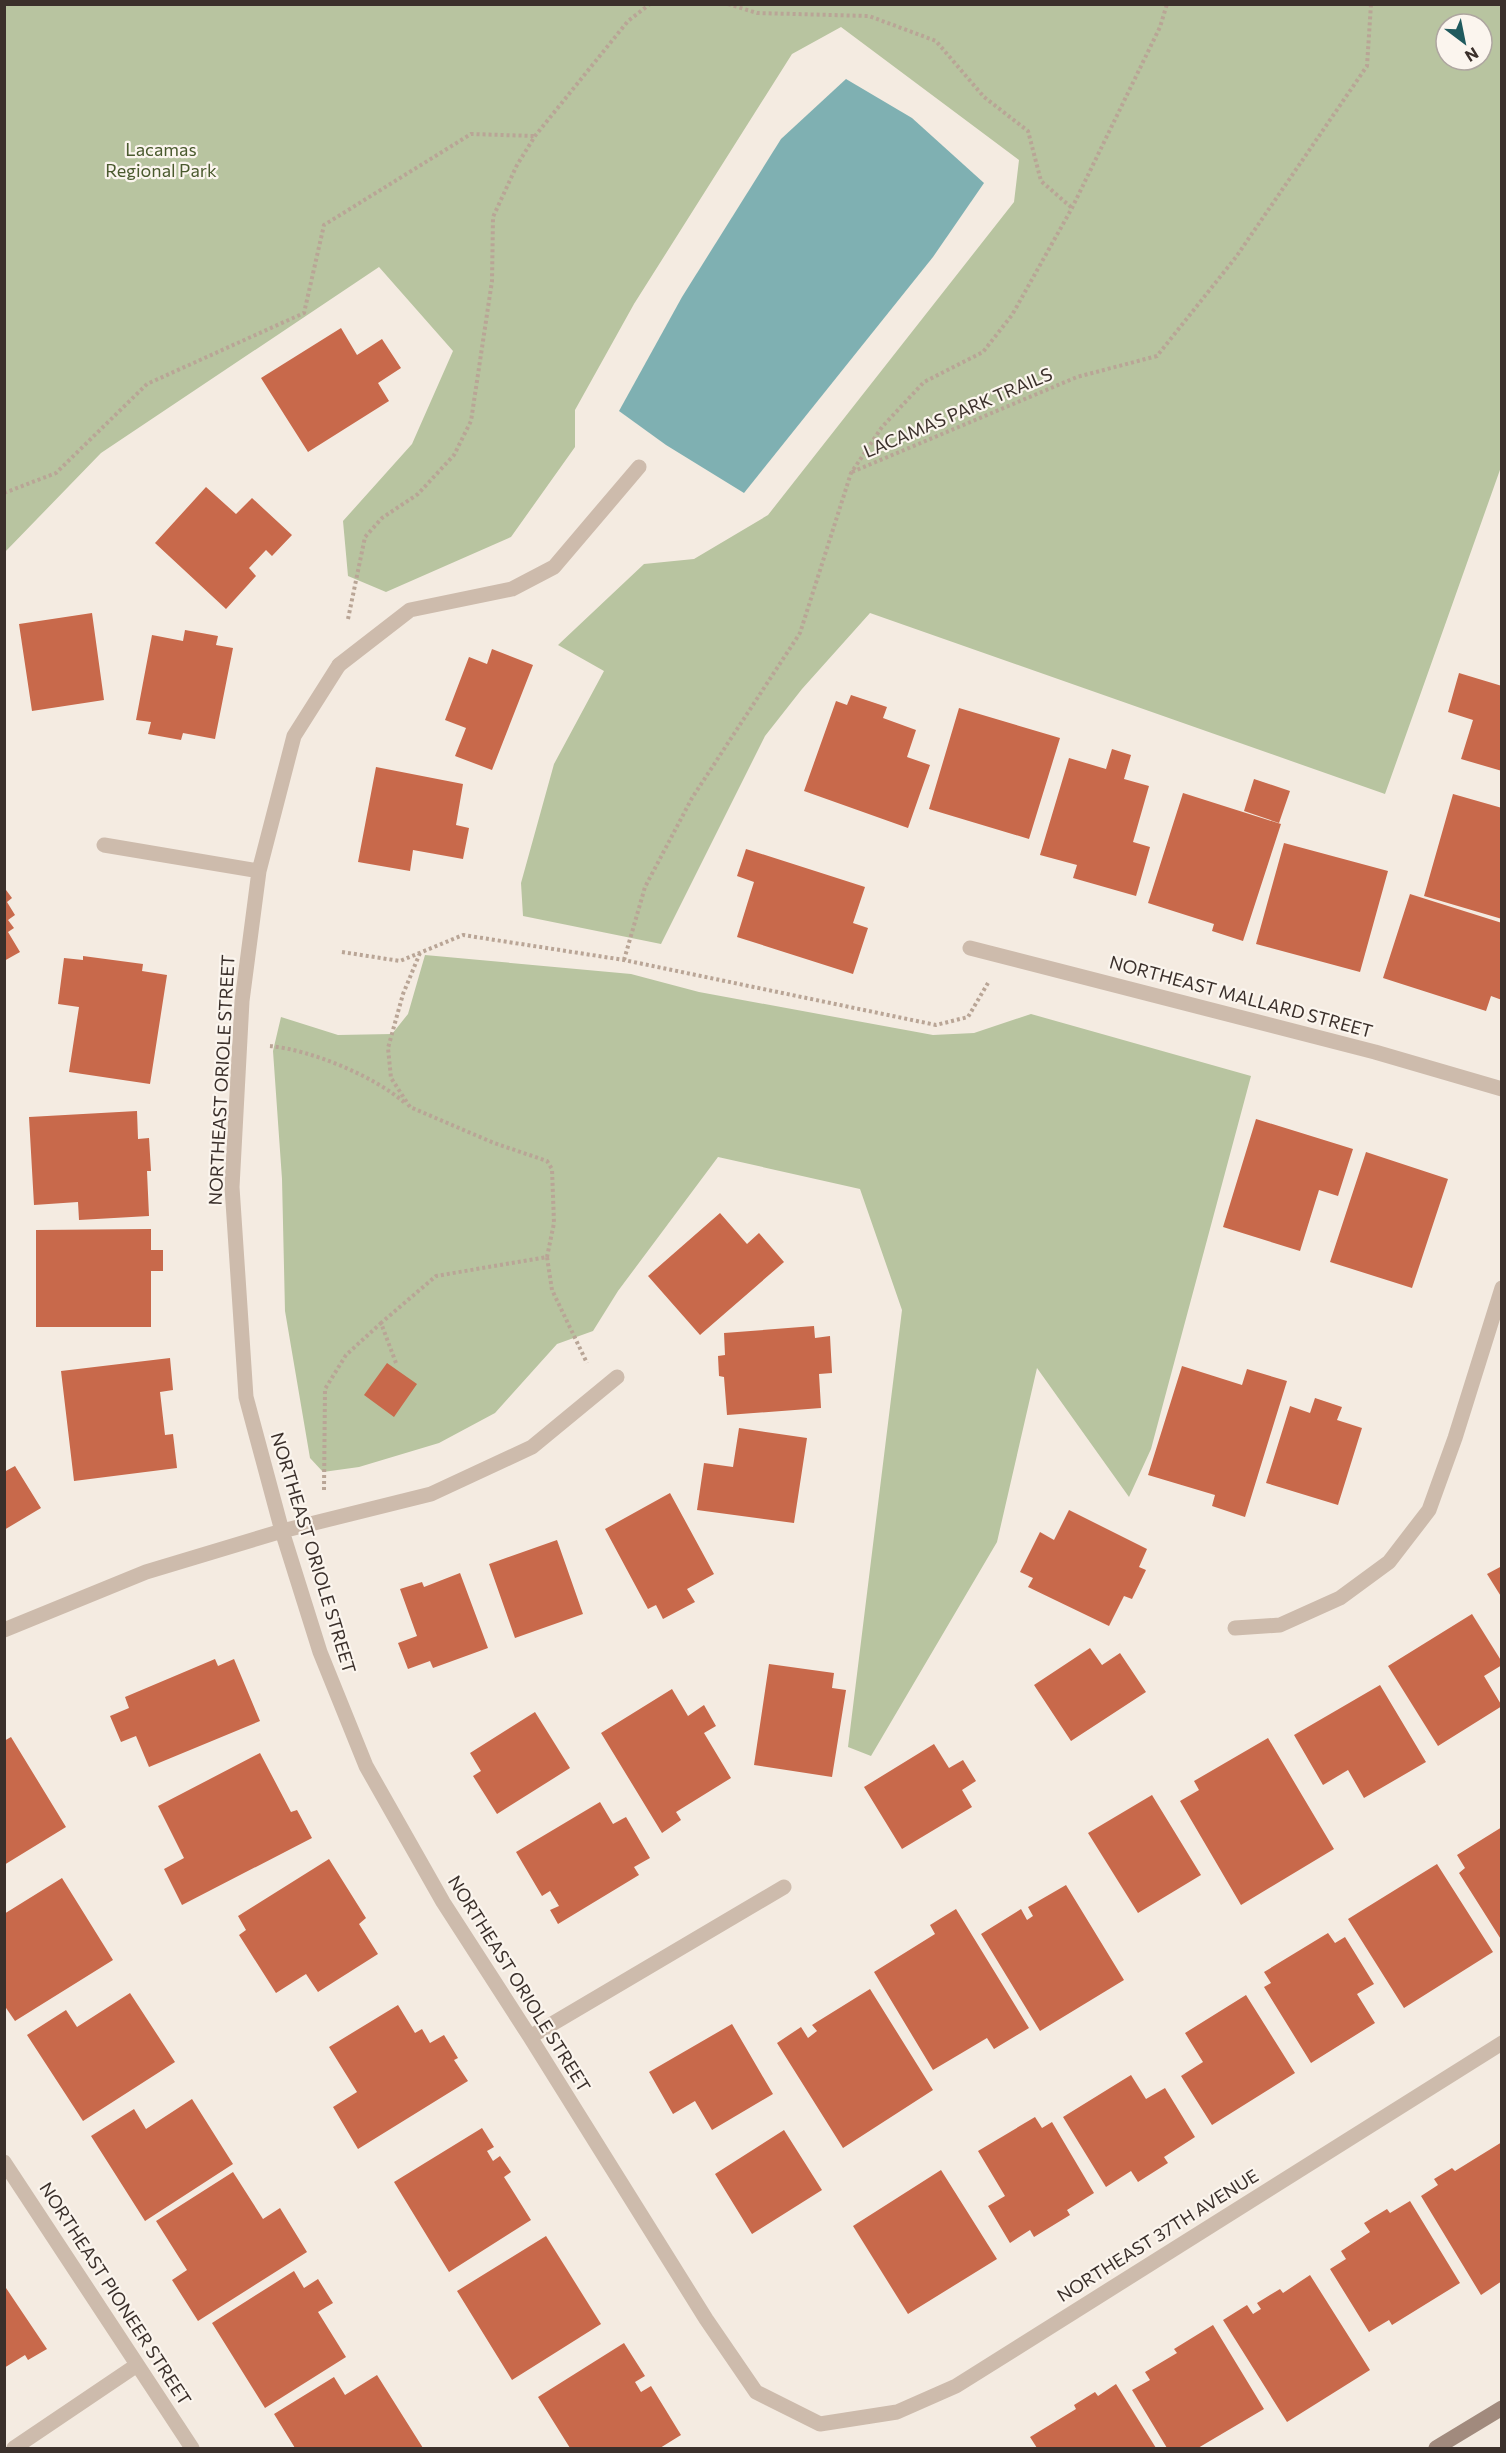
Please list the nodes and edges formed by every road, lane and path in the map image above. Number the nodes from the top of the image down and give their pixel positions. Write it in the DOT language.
graph roads {
  1 [pos="650,4"];
  2 [pos="728,4"];
  3 [pos="1167,4"];
  4 [pos="1371,4"];
  5 [pos="535,136"];
  6 [pos="1072,207"];
  7 [pos="639,467"];
  8 [pos="851,472"];
  9 [pos="4,493"];
  10 [pos="339,665"];
  11 [pos="104,845"];
  12 [pos="259,872"];
  13 [pos="970,948"];
  14 [pos="342,952"];
  15 [pos="420,953"];
  16 [pos="1003,956"];
  17 [pos="624,960"];
  18 [pos="240,1042"];
  19 [pos="1502,1089"];
  20 [pos="410,1107"];
  21 [pos="547,1257"];
  22 [pos="1502,1288"];
  23 [pos="381,1323"];
  24 [pos="396,1363"];
  25 [pos="617,1377"];
  26 [pos="600,1390"];
  27 [pos="326,1520"];
  28 [pos="282,1531"];
  29 [pos="1235,1628"];
  30 [pos="4,1630"];
  31 [pos="784,1887"];
  32 [pos="530,2037"];
  33 [pos="1502,2043"];
  34 [pos="4,2162"];
  35 [pos="137,2365"];
  36 [pos="1502,2408"];
  37 [pos="820,2424"];
  38 [pos="14,2448"];
  39 [pos="192,2448"];
  40 [pos="1436,2448"];
  1 -- 5 [label="path"];
  2 -- 6 [label="path"];
  3 -- 6 [label="path, LACAMAS PARK TRAILS"];
  4 -- 8 [label="path, LACAMAS PARK TRAILS"];
  5 -- 9 [label="path"];
  5 -- 10 [label="path"];
  6 -- 8 [label="path, LACAMAS PARK TRAILS"];
  7 -- 10 [label="street, NORTHEAST ORIOLE STREET"];
  8 -- 17 [label="path"];
  10 -- 12 [label="street, NORTHEAST ORIOLE STREET"];
  11 -- 12 [label="street"];
  12 -- 18 [label="street, NORTHEAST ORIOLE STREET"];
  13 -- 16 [label="street, NORTHEAST MALLARD STREET"];
  14 -- 15 [label="path"];
  15 -- 17 [label="path"];
  15 -- 20 [label="path"];
  16 -- 17 [label="path"];
  16 -- 19 [label="street, NORTHEAST MALLARD STREET"];
  18 -- 20 [label="path"];
  18 -- 28 [label="street, NORTHEAST ORIOLE STREET"];
  20 -- 21 [label="path"];
  21 -- 23 [label="path"];
  21 -- 26 [label="path"];
  22 -- 29 [label="street"];
  23 -- 24 [label="path"];
  23 -- 27 [label="path"];
  25 -- 26 [label="street"];
  26 -- 27 [label="street"];
  27 -- 28 [label="street"];
  28 -- 30 [label="street"];
  28 -- 32 [label="street, NORTHEAST ORIOLE STREET"];
  31 -- 32 [label="street"];
  32 -- 37 [label="street, NORTHEAST ORIOLE STREET"];
  33 -- 37 [label="street, NORTHEAST 37TH AVENUE"];
  34 -- 35 [label="street, NORTHEAST PIONEER STREET"];
  35 -- 38 [label="street"];
  35 -- 39 [label="street, NORTHEAST PIONEER STREET"];
  36 -- 40 [label="street"];
}
